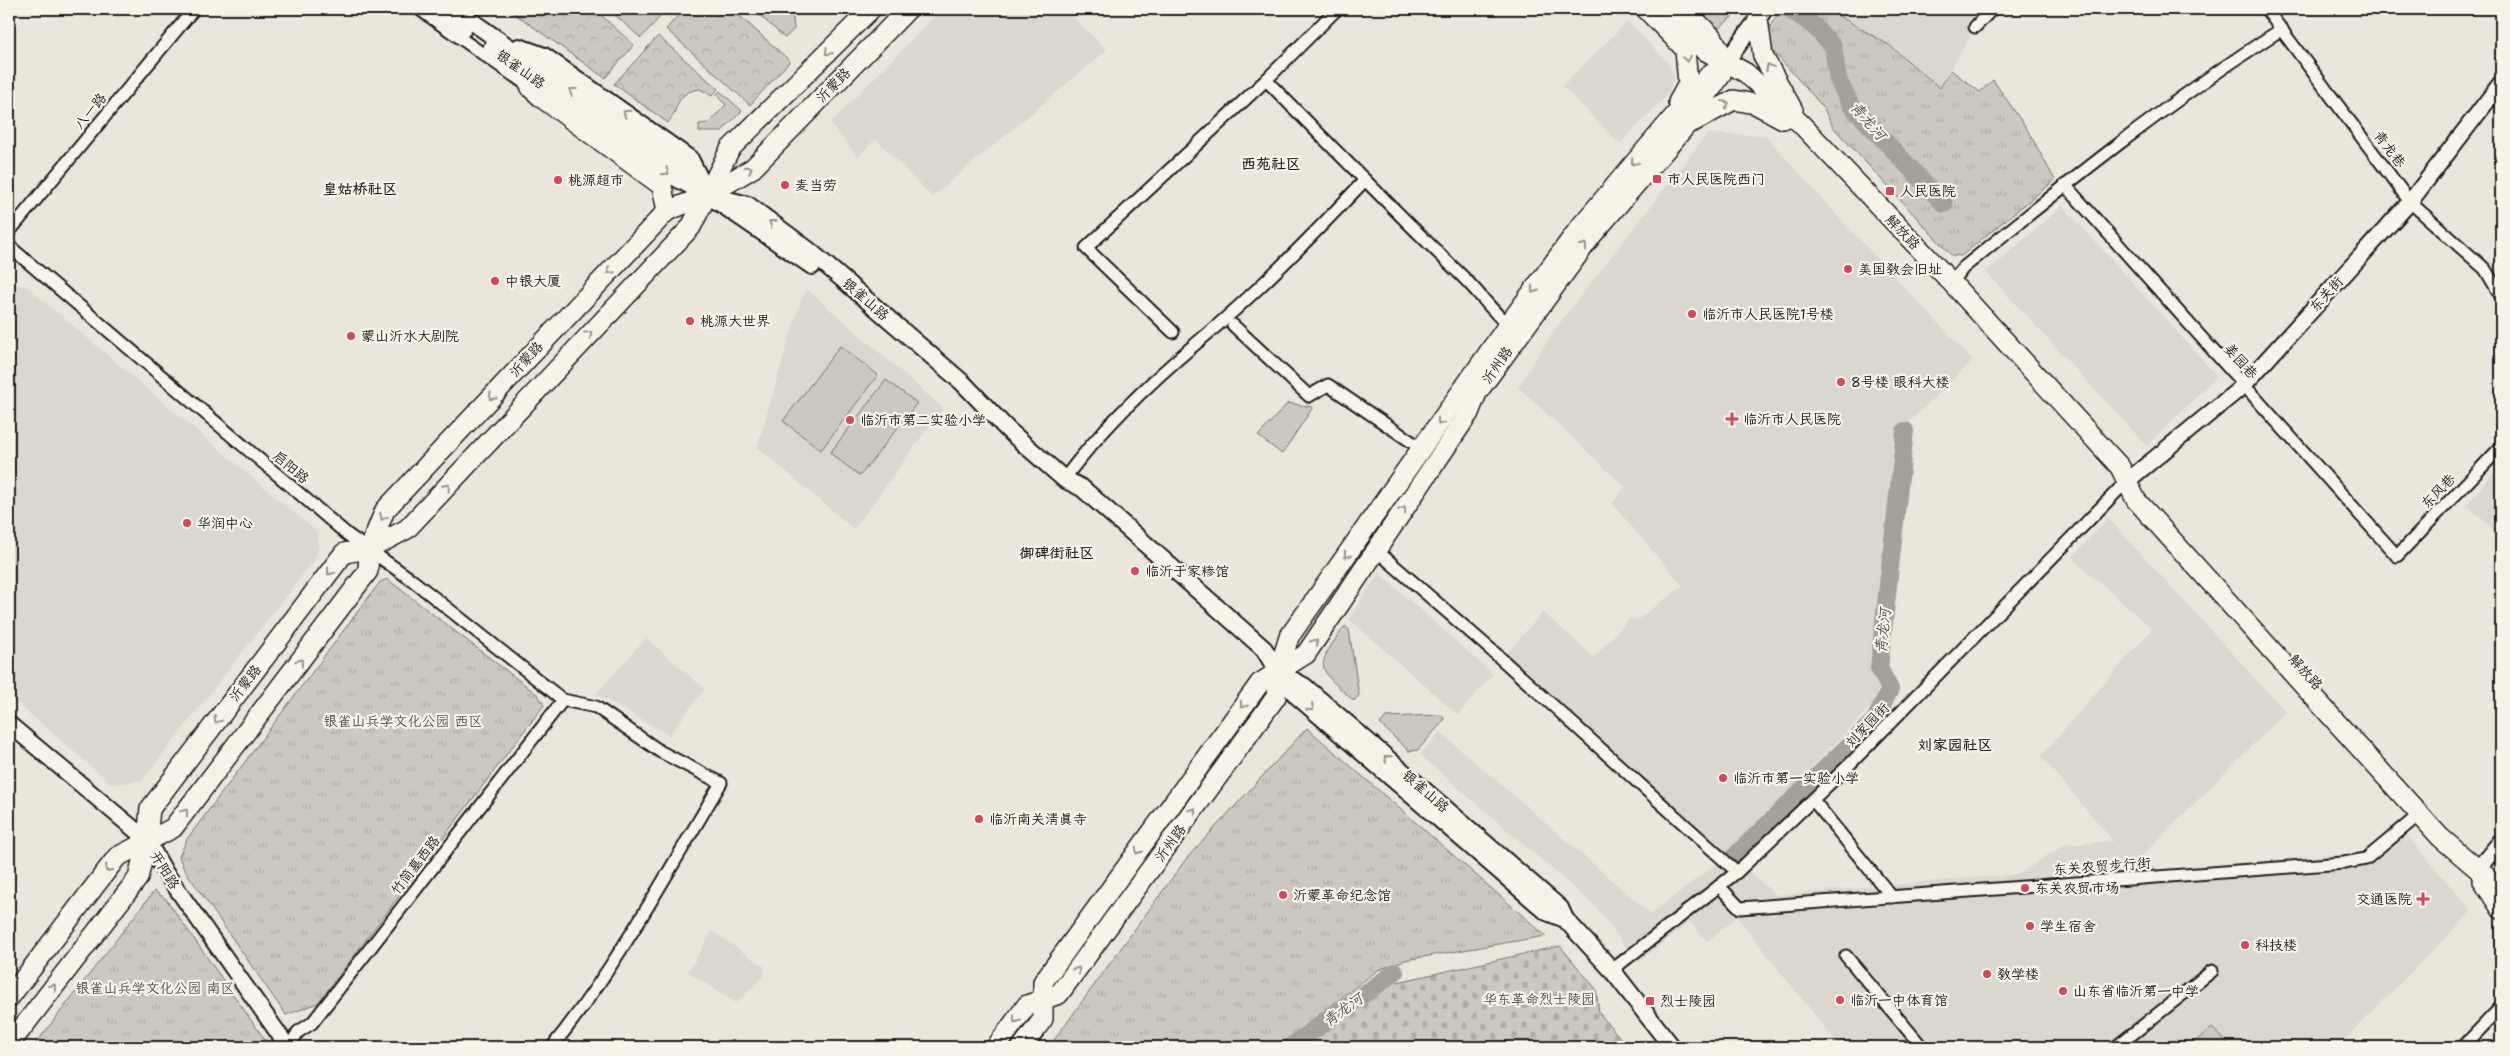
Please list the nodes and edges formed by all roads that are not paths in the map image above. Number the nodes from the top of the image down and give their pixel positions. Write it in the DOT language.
graph roads {
  1 [pos="194,9"];
  2 [pos="419,9"];
  3 [pos="434,9"];
  4 [pos="454,9"];
  5 [pos="468,9"];
  6 [pos="871,9"];
  7 [pos="908,9"];
  8 [pos="1337,9"];
  9 [pos="1646,9"];
  10 [pos="1664,9"];
  11 [pos="1684,9"];
  12 [pos="1992,9"];
  13 [pos="2266,9"];
  14 [pos="1762,14"];
  15 [pos="1974,27"];
  16 [pos="2282,29"];
  17 [pos="494,37"];
  18 [pos="544,56"];
  19 [pos="1726,62"];
  20 [pos="528,80"];
  21 [pos="1266,80"];
  22 [pos="2501,82"];
  23 [pos="1783,119"];
  24 [pos="1801,124"];
  25 [pos="1675,126"];
  26 [pos="1365,180"];
  27 [pos="2065,185"];
  28 [pos="708,195"];
  29 [pos="2410,202"];
  30 [pos="667,210"];
  31 [pos="9,232"];
  32 [pos="9,246"];
  33 [pos="1952,283"];
  34 [pos="2501,296"];
  35 [pos="1508,325"];
  36 [pos="1233,326"];
  37 [pos="1173,332"];
  38 [pos="2243,386"];
  39 [pos="2501,447"];
  40 [pos="1422,449"];
  41 [pos="1064,479"];
  42 [pos="2126,482"];
  43 [pos="369,548"];
  44 [pos="1376,550"];
  45 [pos="2397,556"];
  46 [pos="1278,672"];
  47 [pos="563,700"];
  48 [pos="9,724"];
  49 [pos="1813,800"];
  50 [pos="2420,814"];
  51 [pos="147,840"];
  52 [pos="2501,841"];
  53 [pos="2476,870"];
  54 [pos="1737,872"];
  55 [pos="1719,886"];
  56 [pos="2501,889"];
  57 [pos="1892,896"];
  58 [pos="2501,908"];
  59 [pos="1846,956"];
  60 [pos="1612,970"];
  61 [pos="2212,971"];
  62 [pos="9,998"];
  63 [pos="1041,1000"];
  64 [pos="2501,1007"];
  65 [pos="9,1045"];
  66 [pos="1915,1045"];
  67 [pos="289,1047"];
  68 [pos="552,1047"];
  69 [pos="996,1047"];
  70 [pos="1022,1047"];
  71 [pos="1672,1047"];
  72 [pos="2116,1047"];
  73 [pos="2463,1047"];
  1 -- 31 [label="street, 八一路"];
  2 -- 20 [label="street"];
  3 -- 20 [label="main road, 银雀山路"];
  4 -- 17 [label="main road, 银雀山路"];
  5 -- 18 [label="street"];
  6 -- 28 [label="main road, 沂蒙路, one-way"];
  28 -- 7 [label="main road, 沂蒙路, one-way"];
  8 -- 21 [label="street"];
  9 -- 25 [label="main road, one-way"];
  10 -- 19 [label="main road, 解放路"];
  11 -- 19 [label="main road, 解放路"];
  12 -- 15 [label="street"];
  13 -- 16 [label="street, 青龙巷"];
  14 -- 19 [label="street, 沂州路"];
  24 -- 14 [label="main road, one-way"];
  16 -- 27 [label="street"];
  16 -- 29 [label="street, 青龙巷"];
  17 -- 18 [label="main road"];
  28 -- 17 [label="main road, 银雀山路, one-way"];
  28 -- 18 [label="main road, one-way"];
  19 -- 23 [label="main road, 解放路"];
  19 -- 24 [label="main road, 解放路"];
  19 -- 25 [label="main road, 沂州路"];
  20 -- 28 [label="main road, 银雀山路, one-way"];
  20 -- 30 [label="main road"];
  21 -- 26 [label="street"];
  21 -- 37 [label="street"];
  22 -- 29 [label="street, 东关街"];
  25 -- 23 [label="main road, one-way"];
  23 -- 42 [label="main road, 解放路"];
  24 -- 33 [label="main road, 解放路"];
  25 -- 35 [label="main road, 沂州路, one-way"];
  44 -- 25 [label="main road, 沂州路, one-way"];
  26 -- 35 [label="street"];
  26 -- 41 [label="street"];
  27 -- 33 [label="street"];
  27 -- 38 [label="street, 姜园巷"];
  28 -- 30 [label="main road, 沂蒙路"];
  28 -- 41 [label="main road, 银雀山路"];
  43 -- 28 [label="main road, 沂蒙路, one-way"];
  29 -- 34 [label="street, 青龙巷"];
  29 -- 38 [label="street, 东关街"];
  30 -- 43 [label="main road, 沂蒙路, one-way"];
  32 -- 43 [label="street, 启阳路"];
  33 -- 42 [label="main road, 解放路"];
  35 -- 40 [label="main road, 沂州路, one-way"];
  36 -- 40 [label="street"];
  38 -- 42 [label="street, 东关街"];
  38 -- 45 [label="street, 姜园巷"];
  39 -- 45 [label="street, 东风巷"];
  40 -- 46 [label="main road, 沂州路, one-way"];
  41 -- 46 [label="main road, 银雀山路"];
  42 -- 49 [label="street, 刘家园街"];
  42 -- 50 [label="main road, 解放路"];
  42 -- 53 [label="main road, 解放路"];
  43 -- 47 [label="street, 启阳路"];
  51 -- 43 [label="main road, 沂蒙路, one-way"];
  43 -- 51 [label="main road, 沂蒙路, one-way"];
  46 -- 44 [label="main road, 沂州路, one-way"];
  44 -- 54 [label="street"];
  46 -- 60 [label="main road, 银雀山路"];
  46 -- 63 [label="main road, 沂州路"];
  47 -- 67 [label="street, 竹简墓西路"];
  47 -- 68 [label="street"];
  48 -- 51 [label="street, 开阳路"];
  49 -- 54 [label="street, 刘家园街"];
  49 -- 57 [label="street"];
  50 -- 53 [label="main road, 解放路"];
  50 -- 57 [label="street, 东关农贸步行街"];
  51 -- 62 [label="main road, 沂蒙路, one-way"];
  65 -- 51 [label="main road, 沂蒙路, one-way"];
  51 -- 67 [label="street, 开阳路"];
  52 -- 53 [label="street"];
  53 -- 56 [label="main road, 解放路"];
  53 -- 58 [label="main road, 解放路"];
  54 -- 55 [label="street, 刘家园街"];
  55 -- 57 [label="street, 东关农贸步行街"];
  55 -- 60 [label="street, 刘家园街"];
  59 -- 66 [label="street"];
  60 -- 71 [label="main road, 银雀山路"];
  61 -- 72 [label="street"];
  63 -- 69 [label="main road, one-way"];
  63 -- 70 [label="main road, 沂州路"];
  64 -- 73 [label="street"];
}
